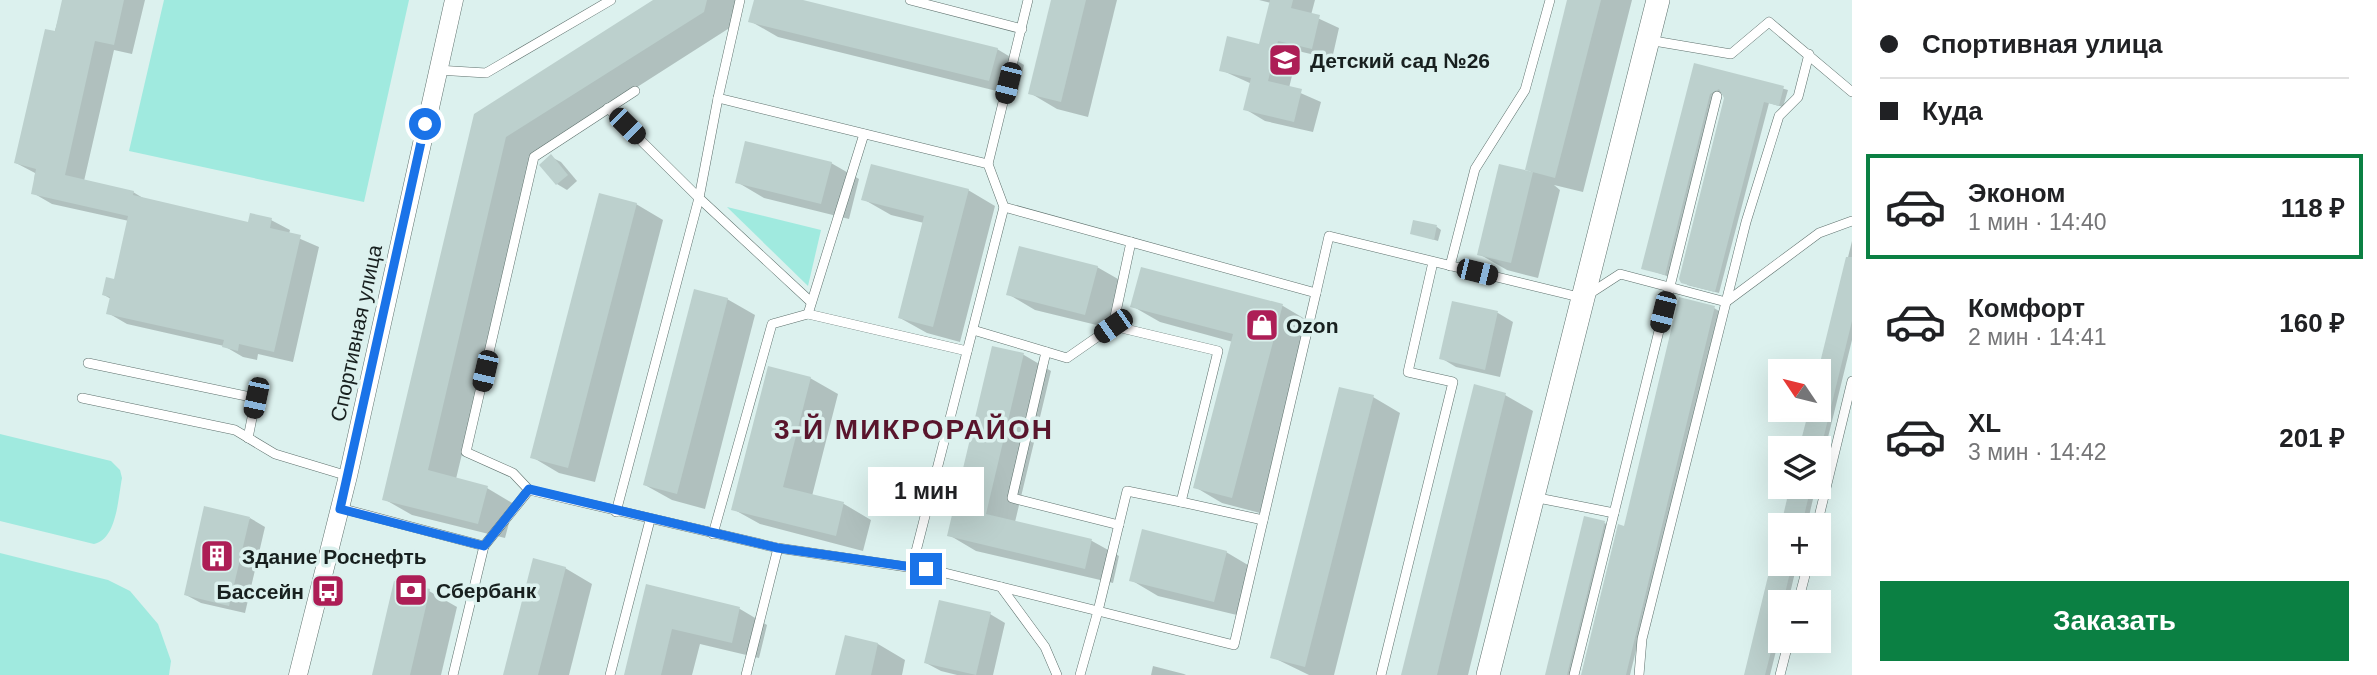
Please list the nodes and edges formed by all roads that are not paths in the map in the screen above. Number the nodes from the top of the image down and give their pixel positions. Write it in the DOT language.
graph roads {
  1 [pos="454,0"];
  2 [pos="611,0"];
  3 [pos="740,0"];
  4 [pos="910,0"];
  5 [pos="1028,0"];
  6 [pos="1549,0"];
  7 [pos="1658,0"];
  8 [pos="1022,29"];
  9 [pos="1647,40"];
  10 [pos="1809,54"];
  11 [pos="436,70"];
  12 [pos="635,90"];
  13 [pos="1852,92"];
  14 [pos="1717,96"];
  15 [pos="719,98"];
  16 [pos="608,108"];
  17 [pos="864,134"];
  18 [pos="988,164"];
  19 [pos="699,198"];
  20 [pos="1004,207"];
  21 [pos="1852,221"];
  22 [pos="1131,242"];
  23 [pos="1433,262"];
  24 [pos="1450,266"];
  25 [pos="1670,287"];
  26 [pos="1316,293"];
  27 [pos="1583,298"];
  28 [pos="811,302"];
  29 [pos="1726,302"];
  30 [pos="808,314"];
  31 [pos="1113,326"];
  32 [pos="973,330"];
  33 [pos="967,351"];
  34 [pos="1046,352"];
  35 [pos="89,363"];
  36 [pos="1852,381"];
  37 [pos="82,398"];
  38 [pos="248,438"];
  39 [pos="348,476"];
  40 [pos="529,489"];
  41 [pos="1532,497"];
  42 [pos="1181,502"];
  43 [pos="340,509"];
  44 [pos="616,512"];
  45 [pos="1614,513"];
  46 [pos="1820,513"];
  47 [pos="650,520"];
  48 [pos="1263,520"];
  49 [pos="1119,526"];
  50 [pos="713,534"];
  51 [pos="484,546"];
  52 [pos="778,548"];
  53 [pos="912,567"];
  54 [pos="1001,587"];
  55 [pos="1098,611"];
  56 [pos="1786,653"];
  57 [pos="298,675"];
  58 [pos="453,675"];
  59 [pos="610,675"];
  60 [pos="746,675"];
  61 [pos="1057,675"];
  62 [pos="1080,675"];
  63 [pos="1381,675"];
  64 [pos="1488,675"];
  65 [pos="1574,675"];
  66 [pos="1639,675"];
  67 [pos="1780,675"];
  1 -- 11 [label="street, Спортивная улица"];
  2 -- 11 [label="lane"];
  3 -- 15 [label="lane"];
  4 -- 8 [label="lane"];
  5 -- 8 [label="lane"];
  6 -- 24 [label="lane"];
  7 -- 9 [label="street"];
  8 -- 18 [label="lane"];
  9 -- 10 [label="lane"];
  9 -- 27 [label="street"];
  10 -- 13 [label="lane"];
  10 -- 29 [label="lane"];
  11 -- 39 [label="street, Спортивная улица"];
  12 -- 16 [label="lane"];
  14 -- 25 [label="lane"];
  15 -- 17 [label="lane"];
  15 -- 19 [label="lane"];
  16 -- 19 [label="lane"];
  16 -- 40 [label="lane"];
  17 -- 18 [label="lane"];
  17 -- 28 [label="lane"];
  18 -- 20 [label="lane"];
  19 -- 28 [label="lane"];
  19 -- 44 [label="lane"];
  20 -- 22 [label="lane"];
  20 -- 32 [label="lane"];
  21 -- 29 [label="lane"];
  22 -- 26 [label="lane"];
  22 -- 31 [label="lane"];
  23 -- 24 [label="lane"];
  23 -- 26 [label="lane"];
  23 -- 63 [label="lane"];
  24 -- 27 [label="lane"];
  25 -- 27 [label="lane"];
  25 -- 29 [label="lane"];
  25 -- 45 [label="lane"];
  26 -- 48 [label="lane"];
  27 -- 41 [label="street"];
  28 -- 30 [label="lane"];
  29 -- 66 [label="lane"];
  30 -- 33 [label="lane"];
  30 -- 50 [label="lane"];
  31 -- 34 [label="lane"];
  31 -- 42 [label="lane"];
  32 -- 33 [label="lane"];
  32 -- 34 [label="lane"];
  33 -- 53 [label="lane"];
  34 -- 49 [label="lane"];
  35 -- 38 [label="lane"];
  36 -- 46 [label="lane"];
  37 -- 38 [label="lane"];
  38 -- 39 [label="lane"];
  39 -- 43 [label="street, Спортивная улица"];
  40 -- 44 [label="lane"];
  40 -- 51 [label="lane"];
  41 -- 45 [label="lane"];
  41 -- 64 [label="street"];
  42 -- 48 [label="lane"];
  42 -- 49 [label="lane"];
  43 -- 51 [label="lane"];
  43 -- 57 [label="street, Спортивная улица"];
  44 -- 47 [label="lane"];
  45 -- 65 [label="lane"];
  47 -- 50 [label="lane"];
  47 -- 59 [label="lane"];
  48 -- 55 [label="lane"];
  49 -- 55 [label="lane"];
  50 -- 52 [label="lane"];
  51 -- 58 [label="lane"];
  52 -- 53 [label="lane"];
  52 -- 60 [label="lane"];
  53 -- 54 [label="lane"];
  54 -- 55 [label="lane"];
  54 -- 61 [label="lane"];
  55 -- 62 [label="lane"];
  56 -- 67 [label="lane"];
}
